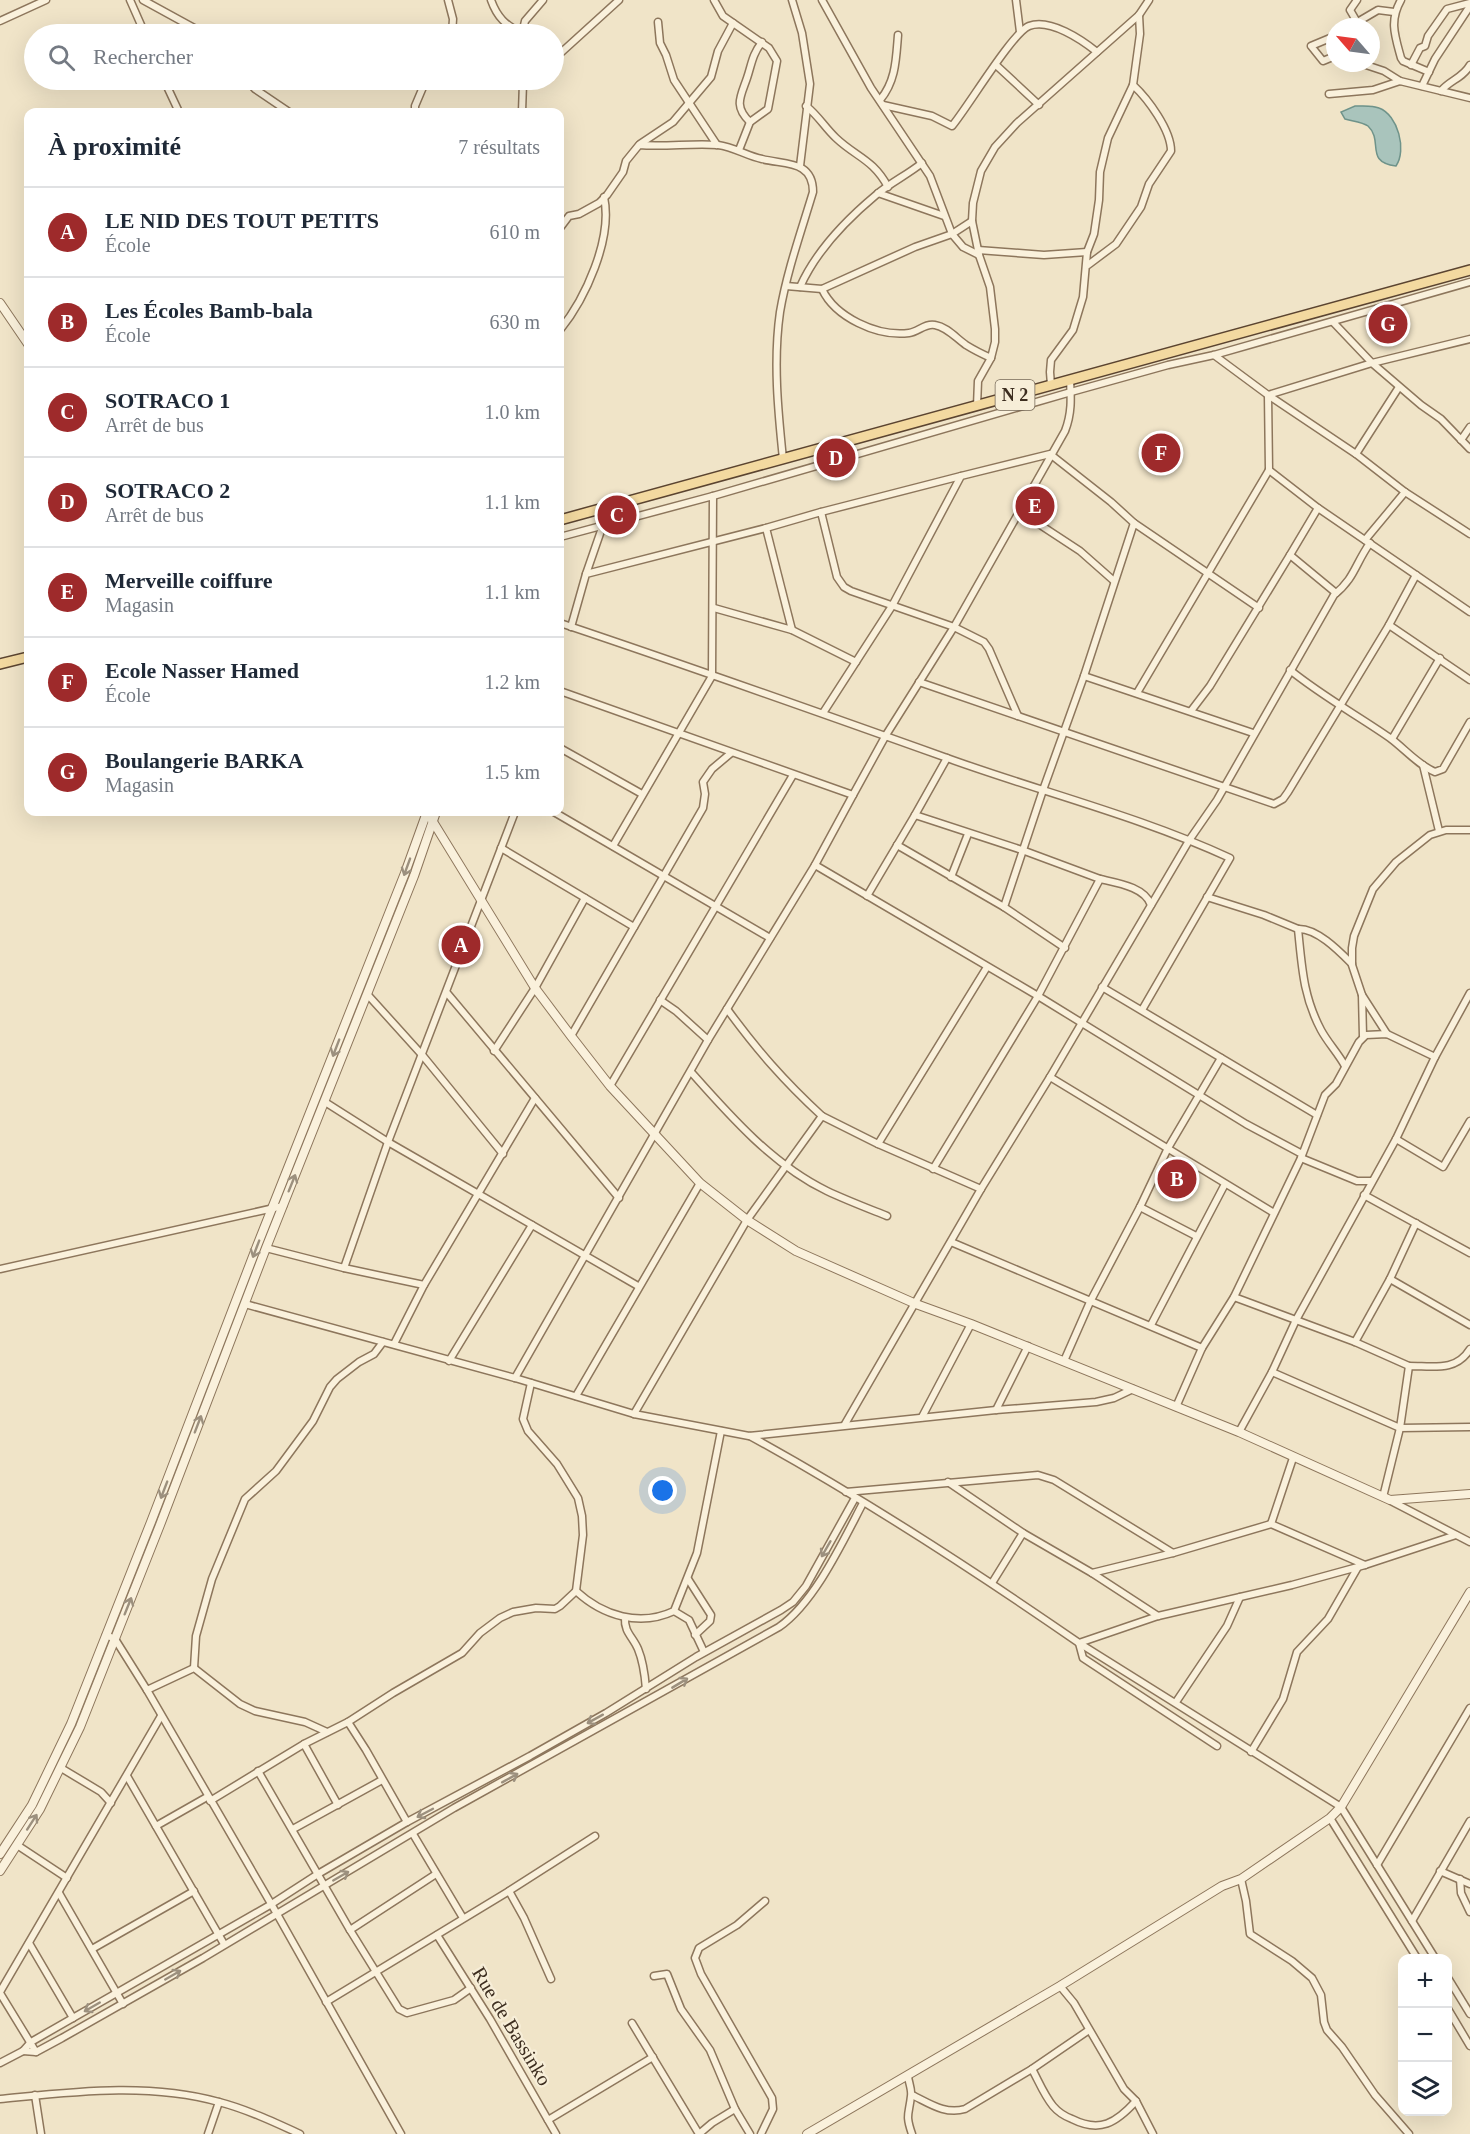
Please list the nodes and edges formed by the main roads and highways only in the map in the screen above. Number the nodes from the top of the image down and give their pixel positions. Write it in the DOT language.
graph roads {
  1 [pos="1470,270"];
  2 [pos="564,519"];
  3 [pos="24,658"];
  4 [pos="0,664"];
  1 -- 2 [label="main road, N 2"];
  3 -- 4 [label="main road"];
}
